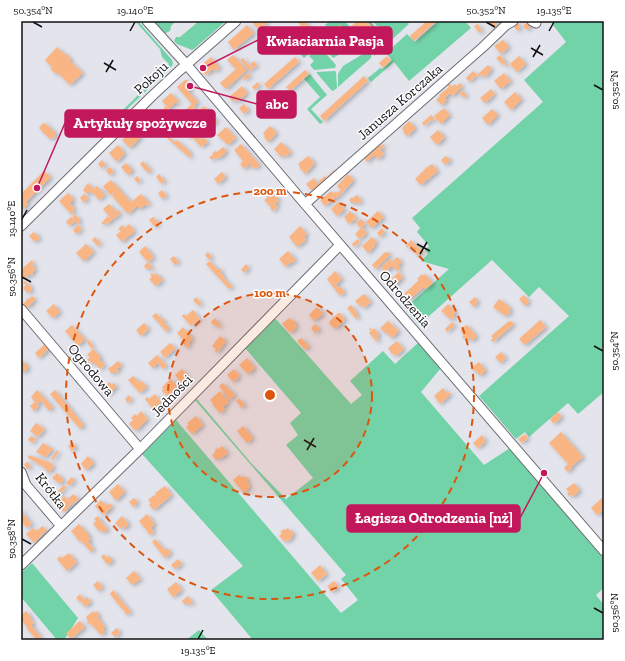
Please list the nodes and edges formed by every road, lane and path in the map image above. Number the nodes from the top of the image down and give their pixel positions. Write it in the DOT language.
graph roads {
  1 [pos="147,21"];
  2 [pos="236,21"];
  3 [pos="513,21"];
  4 [pos="186,64"];
  5 [pos="305,204"];
  6 [pos="21,226"];
  7 [pos="340,244"];
  8 [pos="21,309"];
  9 [pos="140,448"];
  10 [pos="21,472"];
  11 [pos="61,526"];
  12 [pos="604,551"];
  13 [pos="21,565"];
  1 -- 4 [label="street, Odrodzenia"];
  2 -- 4 [label="street, Pokoju"];
  3 -- 5 [label="street, Janusza Korczaka"];
  4 -- 5 [label="street, Odrodzenia"];
  4 -- 6 [label="street, Pokoju"];
  5 -- 7 [label="street, Odrodzenia"];
  7 -- 9 [label="street, Jedności"];
  7 -- 12 [label="street, Odrodzenia"];
  8 -- 9 [label="street, Ogrodowa"];
  9 -- 11 [label="street, Jedności"];
  10 -- 11 [label="street, Krótka"];
  11 -- 13 [label="street, Jedności"];
}
